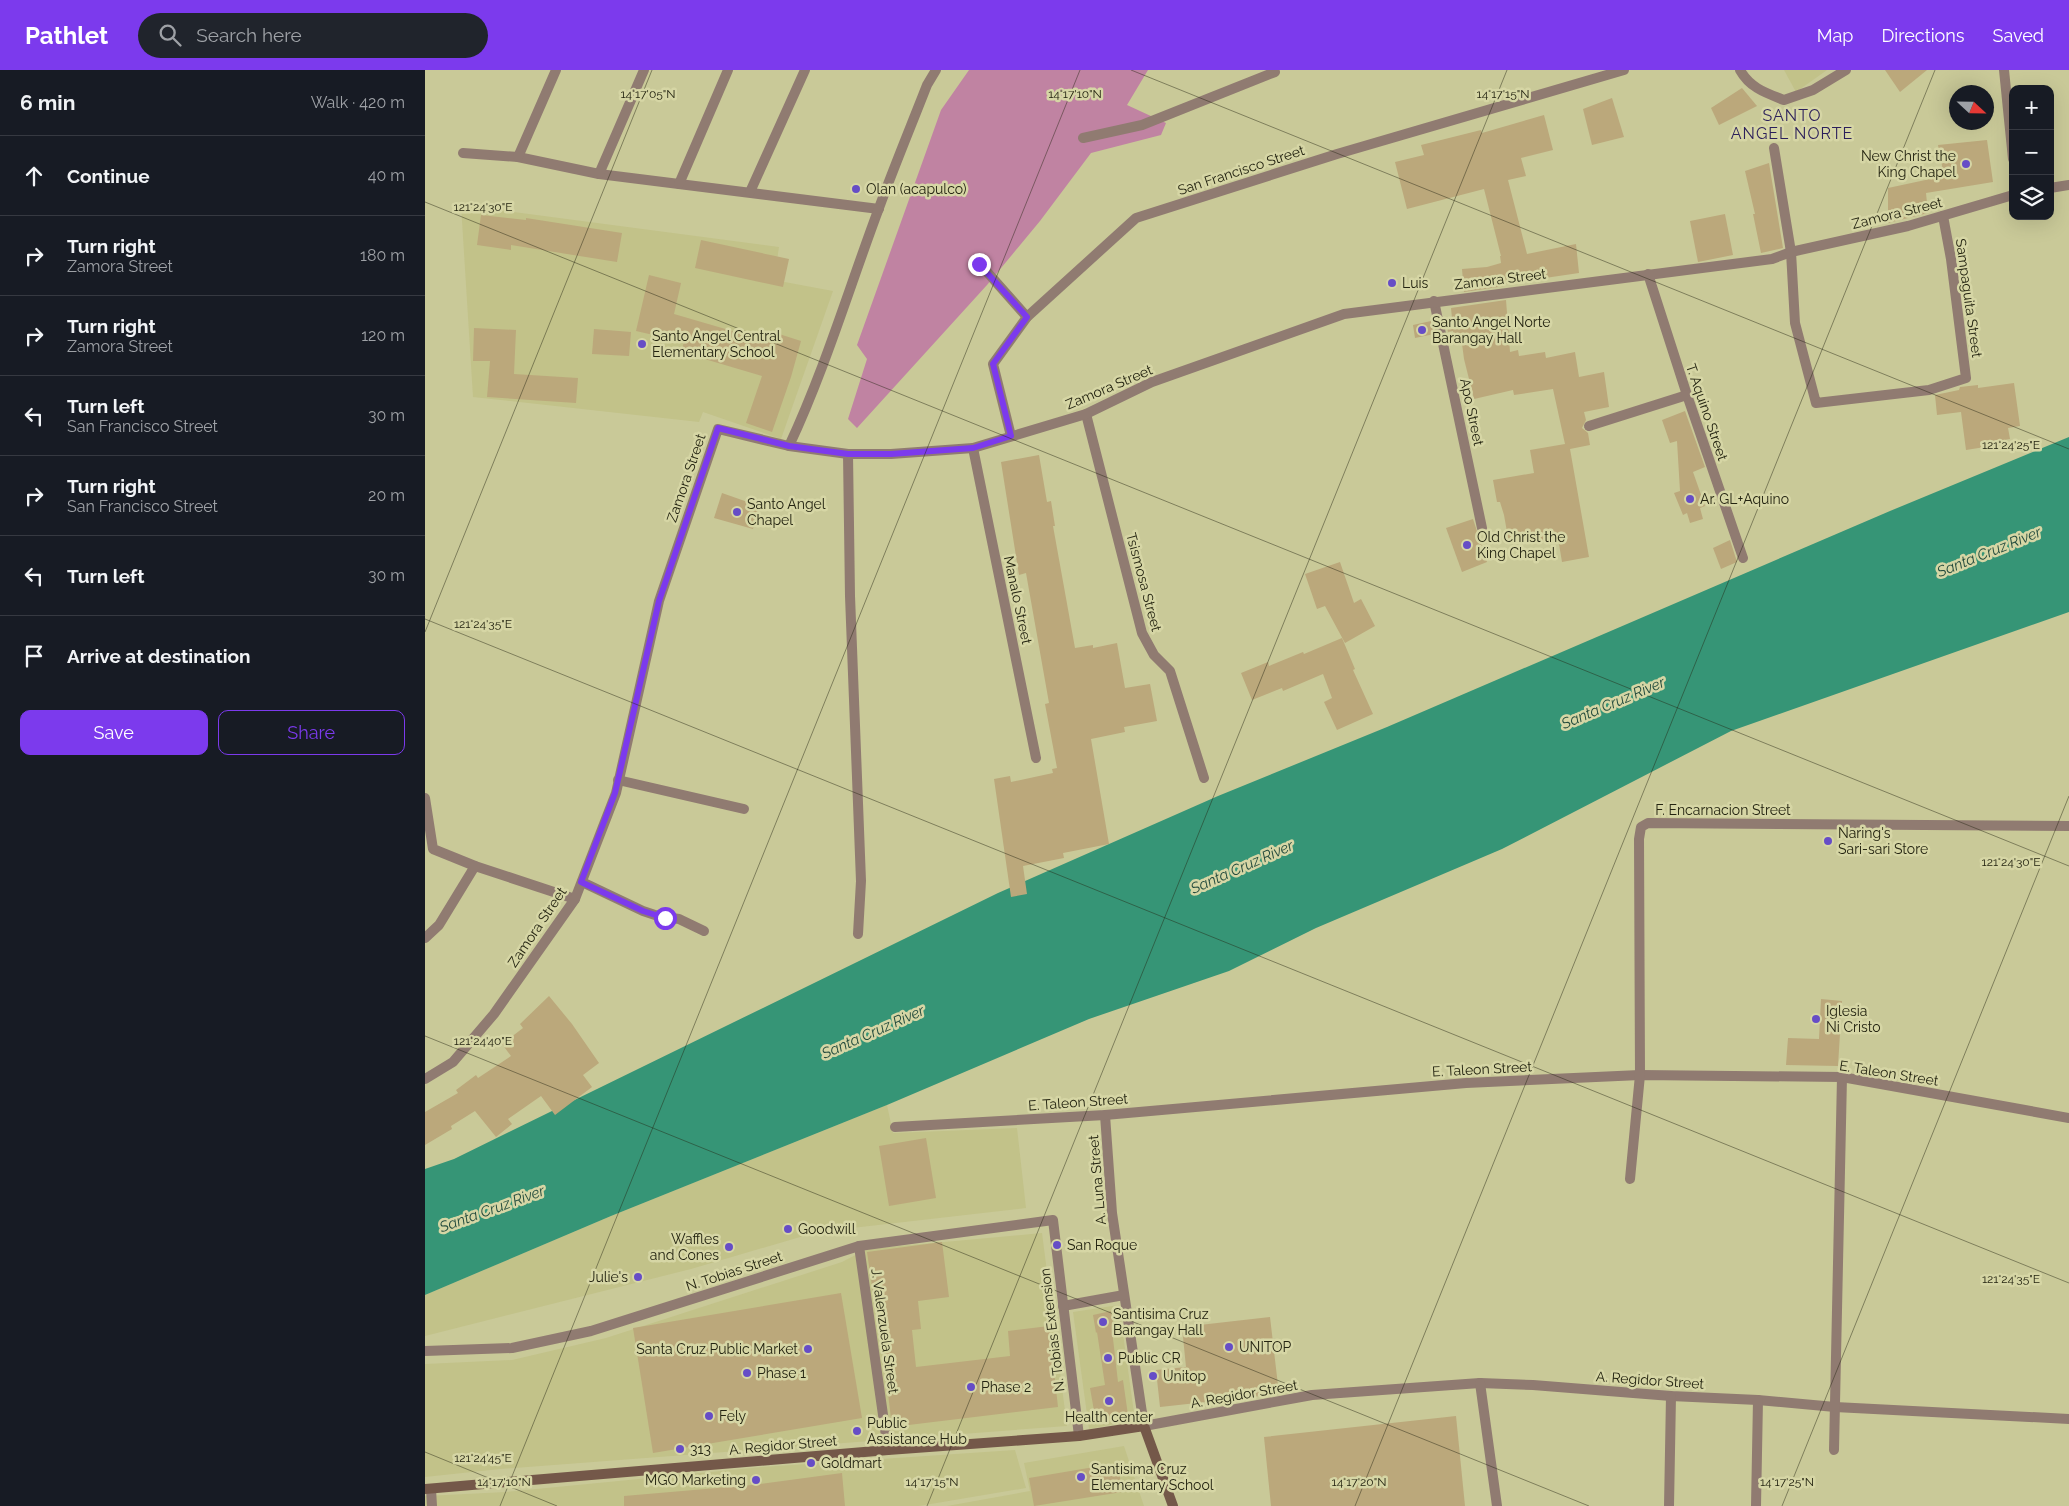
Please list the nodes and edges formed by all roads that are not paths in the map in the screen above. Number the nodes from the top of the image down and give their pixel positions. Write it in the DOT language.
graph roads {
  1 [pos="556,70"];
  2 [pos="644,70"];
  3 [pos="728,70"];
  4 [pos="805,70"];
  5 [pos="936,70"];
  6 [pos="1623,70"];
  7 [pos="1740,70"];
  8 [pos="1846,70"];
  9 [pos="2004,70"];
  10 [pos="1275,71"];
  11 [pos="2010,130"];
  12 [pos="1083,138"];
  13 [pos="1774,148"];
  14 [pos="463,153"];
  15 [pos="518,157"];
  16 [pos="599,174"];
  17 [pos="679,184"];
  18 [pos="2069,185"];
  19 [pos="2054,187"];
  20 [pos="750,192"];
  21 [pos="2009,196"];
  22 [pos="879,209"];
  23 [pos="1943,216"];
  24 [pos="1791,252"];
  25 [pos="979,264"];
  26 [pos="1648,274"];
  27 [pos="1434,301"];
  28 [pos="1027,317"];
  29 [pos="1687,395"];
  30 [pos="1086,414"];
  31 [pos="1589,426"];
  32 [pos="1011,436"];
  33 [pos="789,446"];
  34 [pos="973,448"];
  35 [pos="848,454"];
  36 [pos="1482,528"];
  37 [pos="1743,558"];
  38 [pos="1037,758"];
  39 [pos="1204,778"];
  40 [pos="618,780"];
  41 [pos="425,798"];
  42 [pos="744,809"];
  43 [pos="2069,826"];
  44 [pos="429,850"];
  45 [pos="475,866"];
  46 [pos="581,882"];
  47 [pos="575,899"];
  48 [pos="704,931"];
  49 [pos="858,934"];
  50 [pos="425,938"];
  51 [pos="1640,1075"];
  52 [pos="1842,1077"];
  53 [pos="425,1079"];
  54 [pos="1105,1115"];
  55 [pos="2069,1118"];
  56 [pos="895,1127"];
  57 [pos="1630,1179"];
  58 [pos="1053,1220"];
  59 [pos="859,1246"];
  60 [pos="1123,1295"];
  61 [pos="1063,1306"];
  62 [pos="425,1351"];
  63 [pos="1480,1383"];
  64 [pos="1671,1396"];
  65 [pos="1758,1400"];
  66 [pos="1835,1407"];
  67 [pos="2069,1419"];
  68 [pos="1144,1426"];
  69 [pos="1079,1436"];
  70 [pos="888,1450"];
  71 [pos="1834,1450"];
  72 [pos="428,1489"];
  73 [pos="432,1506"];
  74 [pos="1173,1506"];
  75 [pos="1497,1506"];
  76 [pos="1669,1506"];
  77 [pos="1756,1506"];
  1 -- 15 [label="street"];
  2 -- 16 [label="street"];
  3 -- 17 [label="street"];
  4 -- 20 [label="street"];
  5 -- 22 [label="street"];
  6 -- 28 [label="street, San Francisco Street"];
  7 -- 8 [label="street"];
  9 -- 11 [label="street"];
  10 -- 12 [label="street"];
  13 -- 24 [label="street"];
  14 -- 15 [label="street"];
  15 -- 16 [label="street"];
  16 -- 17 [label="street"];
  17 -- 20 [label="street"];
  18 -- 19 [label="street"];
  20 -- 22 [label="street"];
  21 -- 23 [label="street, Zamora Street"];
  22 -- 33 [label="street"];
  23 -- 24 [label="street, Zamora Street"];
  23 -- 24 [label="street, Sampaguita Street"];
  24 -- 26 [label="street, Zamora Street"];
  25 -- 28 [label="street"];
  26 -- 27 [label="street, Zamora Street"];
  26 -- 29 [label="street, T. Aquino Street"];
  27 -- 30 [label="street, Zamora Street"];
  27 -- 36 [label="street, Apo Street"];
  28 -- 32 [label="street, San Francisco Street"];
  29 -- 31 [label="street"];
  29 -- 37 [label="street, T. Aquino Street"];
  30 -- 32 [label="street, Zamora Street"];
  30 -- 39 [label="street, Tsismosa Street"];
  32 -- 34 [label="street, Zamora Street"];
  33 -- 35 [label="street, Zamora Street"];
  33 -- 40 [label="street, Zamora Street"];
  34 -- 35 [label="street, Zamora Street"];
  34 -- 38 [label="street, Manalo Street"];
  35 -- 49 [label="street"];
  40 -- 42 [label="street"];
  40 -- 46 [label="street, Zamora Street"];
  41 -- 44 [label="street"];
  43 -- 51 [label="street, F. Encarnacion Street"];
  44 -- 45 [label="street"];
  45 -- 47 [label="street"];
  45 -- 50 [label="street"];
  46 -- 47 [label="street, Zamora Street"];
  46 -- 48 [label="street"];
  47 -- 53 [label="street, Zamora Street"];
  51 -- 52 [label="street, E. Taleon Street"];
  51 -- 54 [label="street, E. Taleon Street"];
  51 -- 57 [label="street, F. Encarnacion Street"];
  52 -- 55 [label="street, E. Taleon Street"];
  52 -- 66 [label="street"];
  54 -- 56 [label="street, E. Taleon Street"];
  54 -- 60 [label="street, A. Luna Street"];
  58 -- 59 [label="street, N. Tobias Street"];
  58 -- 61 [label="street, N. Tobias Extension"];
  59 -- 62 [label="street, N. Tobias Street"];
  59 -- 70 [label="street, J. Valenzuela Street"];
  60 -- 61 [label="street"];
  60 -- 68 [label="street, A. Luna Street"];
  61 -- 69 [label="street, N. Tobias Extension"];
  63 -- 64 [label="street, A. Regidor Street"];
  63 -- 68 [label="street, A. Regidor Street"];
  63 -- 75 [label="street"];
  64 -- 65 [label="street, A. Regidor Street"];
  64 -- 76 [label="street"];
  65 -- 66 [label="street, A. Regidor Street"];
  65 -- 77 [label="street"];
  66 -- 67 [label="street, A. Regidor Street"];
  66 -- 71 [label="street"];
  68 -- 69 [label="street, A. Regidor Street"];
  68 -- 74 [label="street, A. Luna Street"];
  69 -- 70 [label="street, A. Regidor Street"];
  70 -- 72 [label="street, A. Regidor Street"];
  72 -- 73 [label="street"];
}
